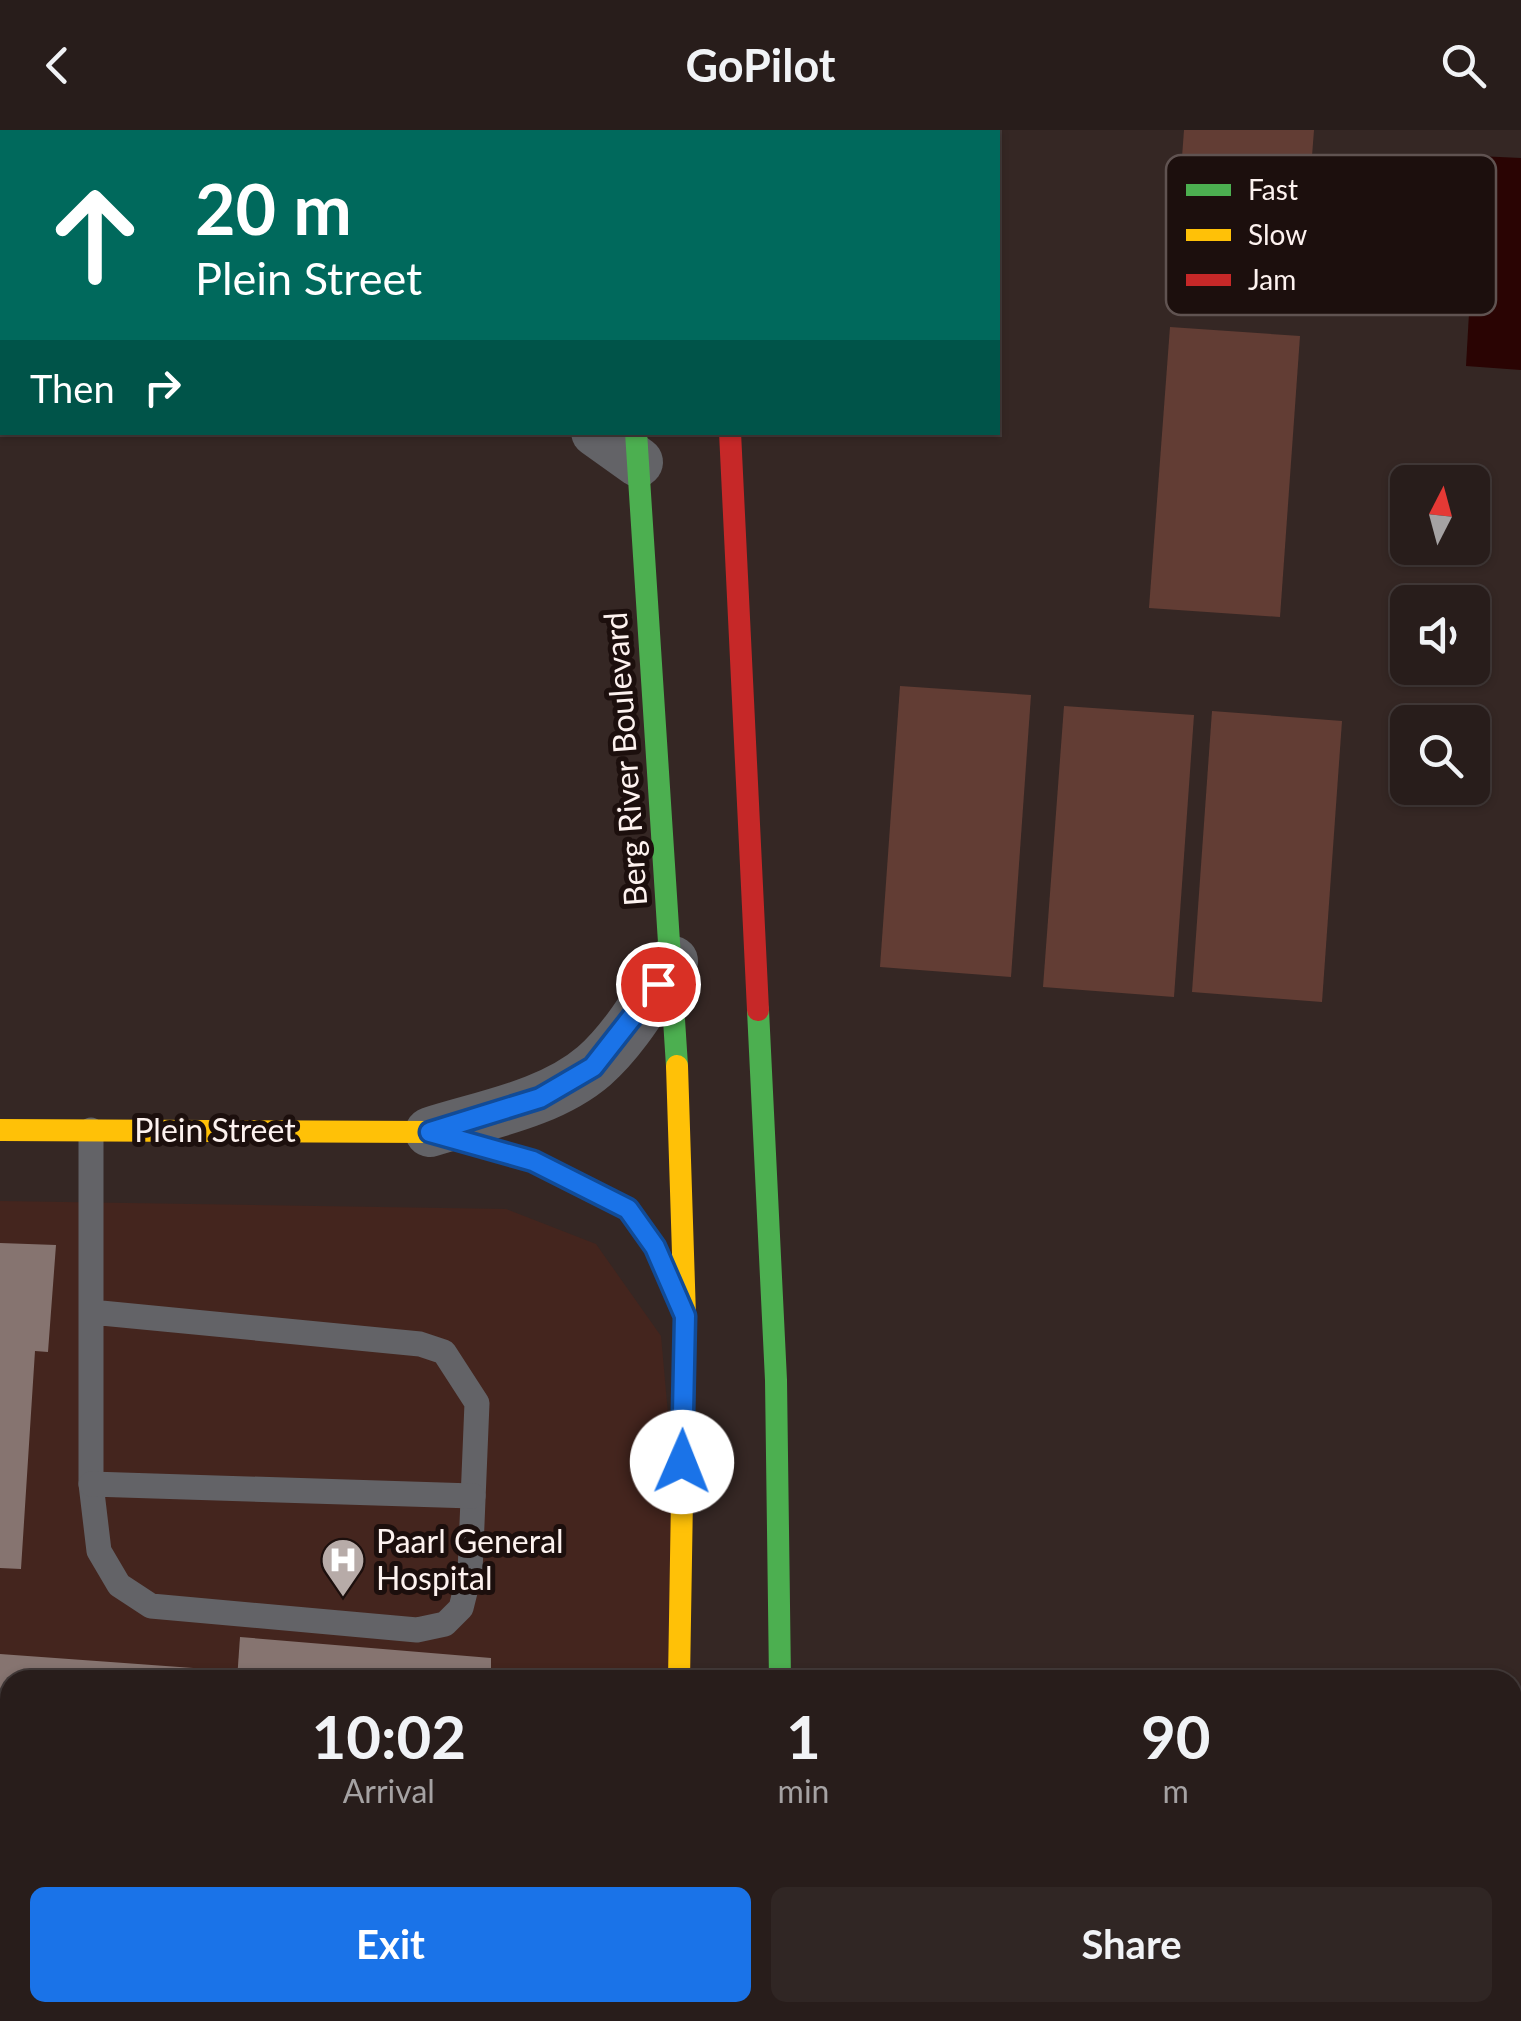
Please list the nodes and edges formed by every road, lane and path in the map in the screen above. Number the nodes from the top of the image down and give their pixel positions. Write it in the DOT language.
graph roads {
  1 [pos="604,435"];
  2 [pos="730,435"];
  3 [pos="637,448"];
  4 [pos="673,961"];
  5 [pos="0,1130"];
  6 [pos="90,1130"];
  7 [pos="430,1132"];
  8 [pos="91,1312"];
  9 [pos="685,1316"];
  10 [pos="91,1484"];
  11 [pos="473,1496"];
  12 [pos="679,1670"];
  13 [pos="780,1670"];
  1 -- 3 [label="street"];
  2 -- 13 [label="street"];
  3 -- 4 [label="street, Berg River Boulevard"];
  4 -- 7 [label="street, Plein Street"];
  4 -- 9 [label="street, Berg River Boulevard"];
  5 -- 6 [label="street, Plein Street"];
  6 -- 7 [label="street, Plein Street"];
  6 -- 8 [label="lane"];
  7 -- 9 [label="street, Plein Street"];
  8 -- 10 [label="lane"];
  8 -- 11 [label="lane"];
  9 -- 12 [label="street, Berg River Boulevard"];
  10 -- 11 [label="lane"];
  10 -- 11 [label="lane"];
}
